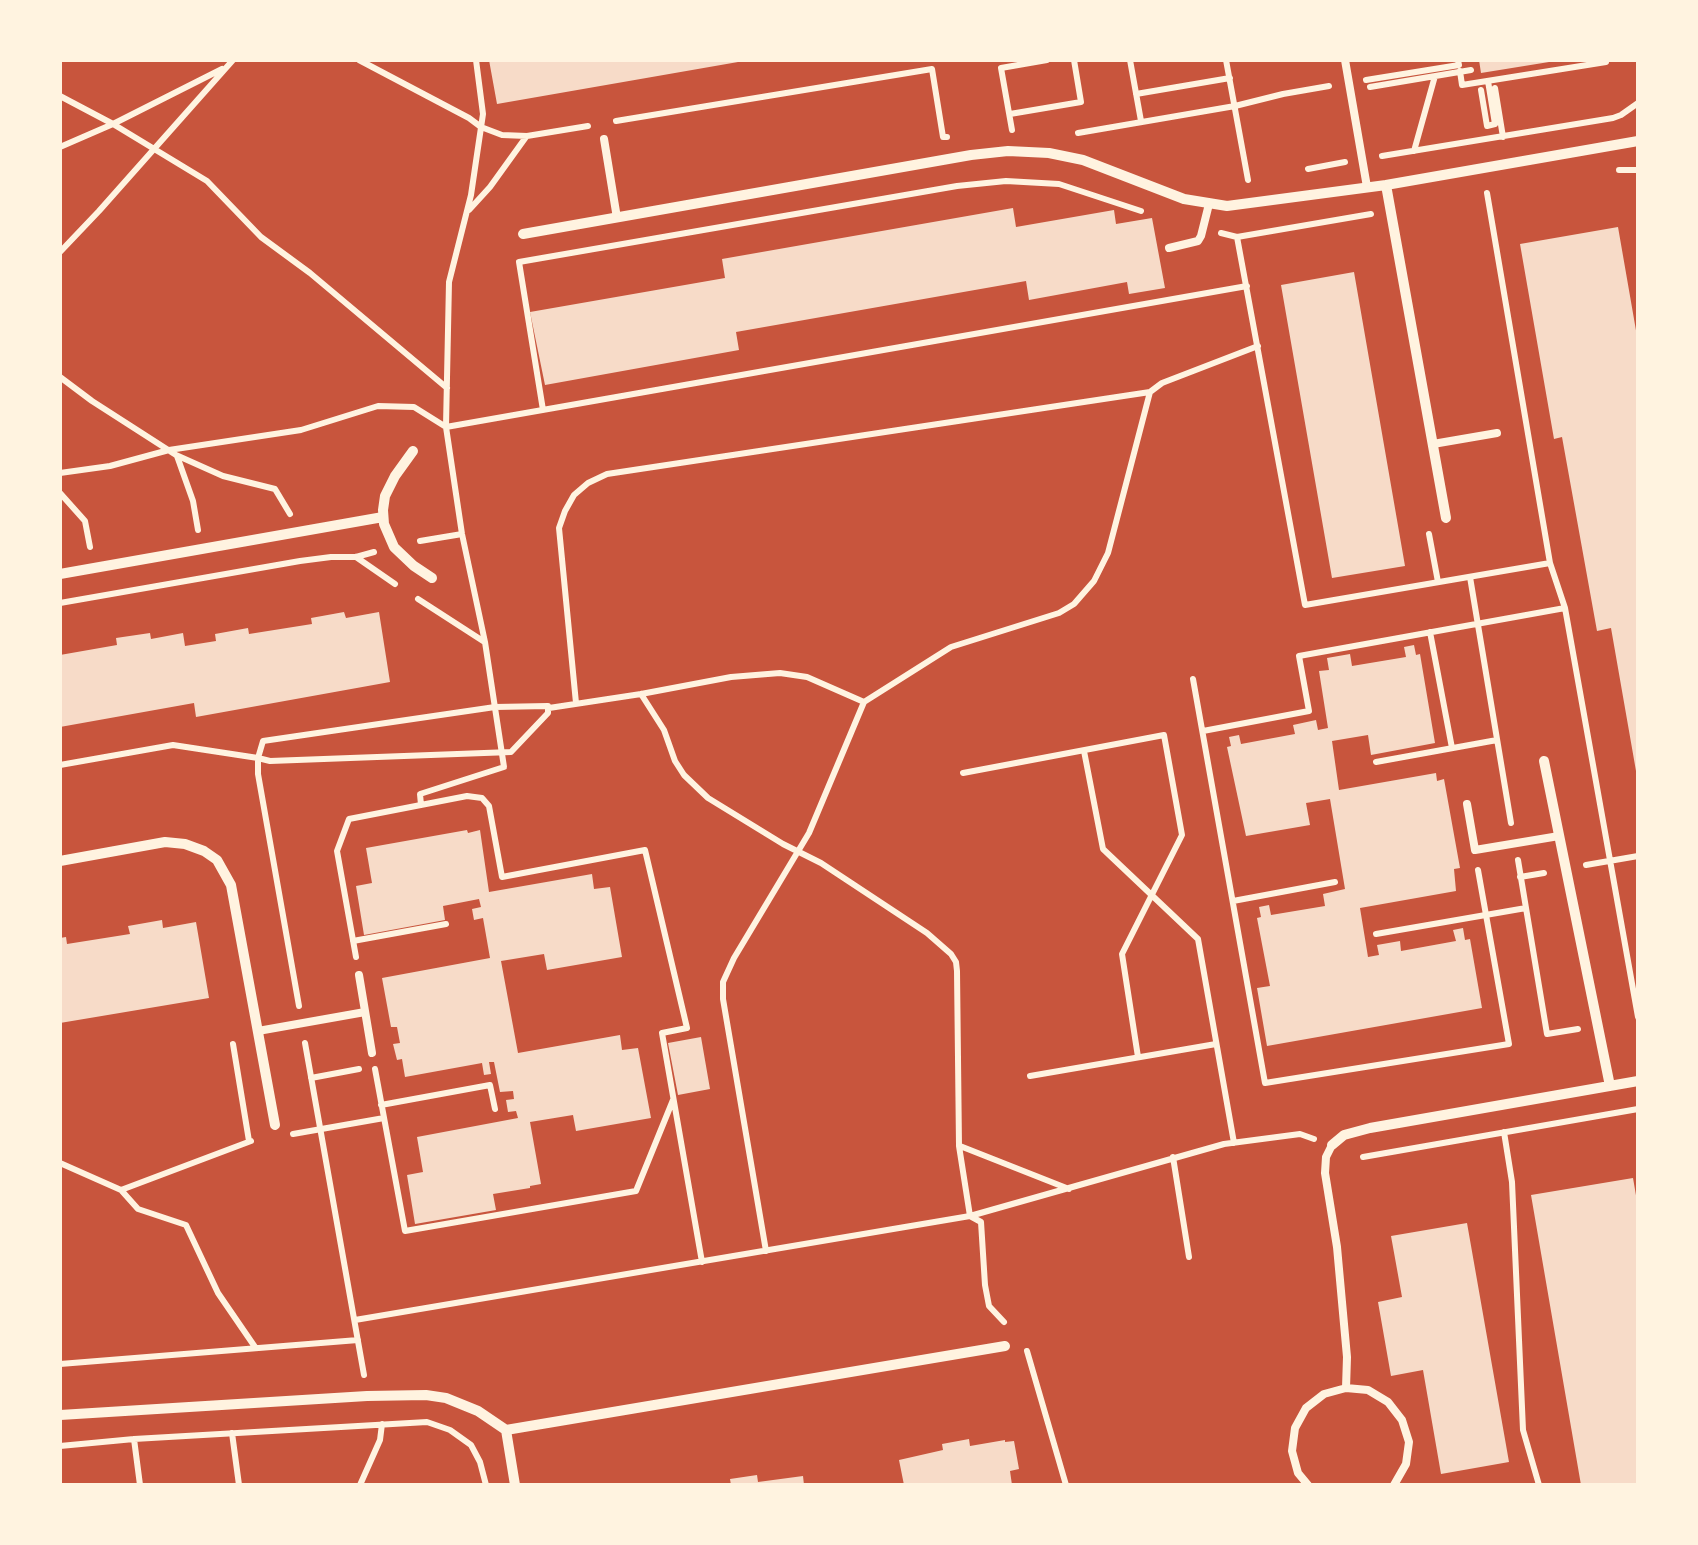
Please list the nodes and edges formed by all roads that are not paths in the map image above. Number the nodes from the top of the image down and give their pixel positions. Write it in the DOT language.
graph roads {
  1 [pos="1344,60"];
  2 [pos="604,139"];
  3 [pos="1638,142"];
  4 [pos="1386,185"];
  5 [pos="1366,187"];
  6 [pos="1209,204"];
  7 [pos="617,218"];
  8 [pos="524,234"];
  9 [pos="1169,248"];
  10 [pos="1496,433"];
  11 [pos="1433,444"];
  12 [pos="413,452"];
  13 [pos="383,517"];
  14 [pos="1446,518"];
  15 [pos="60,574"];
  16 [pos="432,578"];
  17 [pos="1544,761"];
  18 [pos="1467,804"];
  19 [pos="1559,836"];
  20 [pos="60,860"];
  21 [pos="359,975"];
  22 [pos="365,1012"];
  23 [pos="258,1031"];
  24 [pos="372,1053"];
  25 [pos="1638,1081"];
  26 [pos="1610,1086"];
  27 [pos="276,1131"];
  28 [pos="1332,1145"];
  29 [pos="1005,1346"];
  30 [pos="1346,1388"];
  31 [pos="60,1415"];
  32 [pos="506,1430"];
  33 [pos="515,1485"];
  34 [pos="1308,1485"];
  35 [pos="1394,1485"];
  1 -- 5 [label="lane"];
  2 -- 7 [label="lane"];
  3 -- 4 [label="street"];
  4 -- 5 [label="street"];
  4 -- 11 [label="street"];
  5 -- 6 [label="street"];
  6 -- 7 [label="street"];
  6 -- 9 [label="lane"];
  7 -- 8 [label="street"];
  10 -- 11 [label="lane"];
  11 -- 14 [label="street"];
  12 -- 13 [label="street"];
  13 -- 15 [label="street"];
  13 -- 16 [label="street"];
  17 -- 19 [label="street"];
  18 -- 19 [label="lane"];
  19 -- 26 [label="street"];
  20 -- 23 [label="street"];
  21 -- 22 [label="lane"];
  22 -- 23 [label="lane"];
  22 -- 24 [label="lane"];
  23 -- 27 [label="street"];
  25 -- 26 [label="street"];
  26 -- 28 [label="street"];
  28 -- 30 [label="lane"];
  29 -- 32 [label="street"];
  30 -- 34 [label="lane"];
  30 -- 35 [label="lane"];
  31 -- 32 [label="street"];
  32 -- 33 [label="street"];
}
